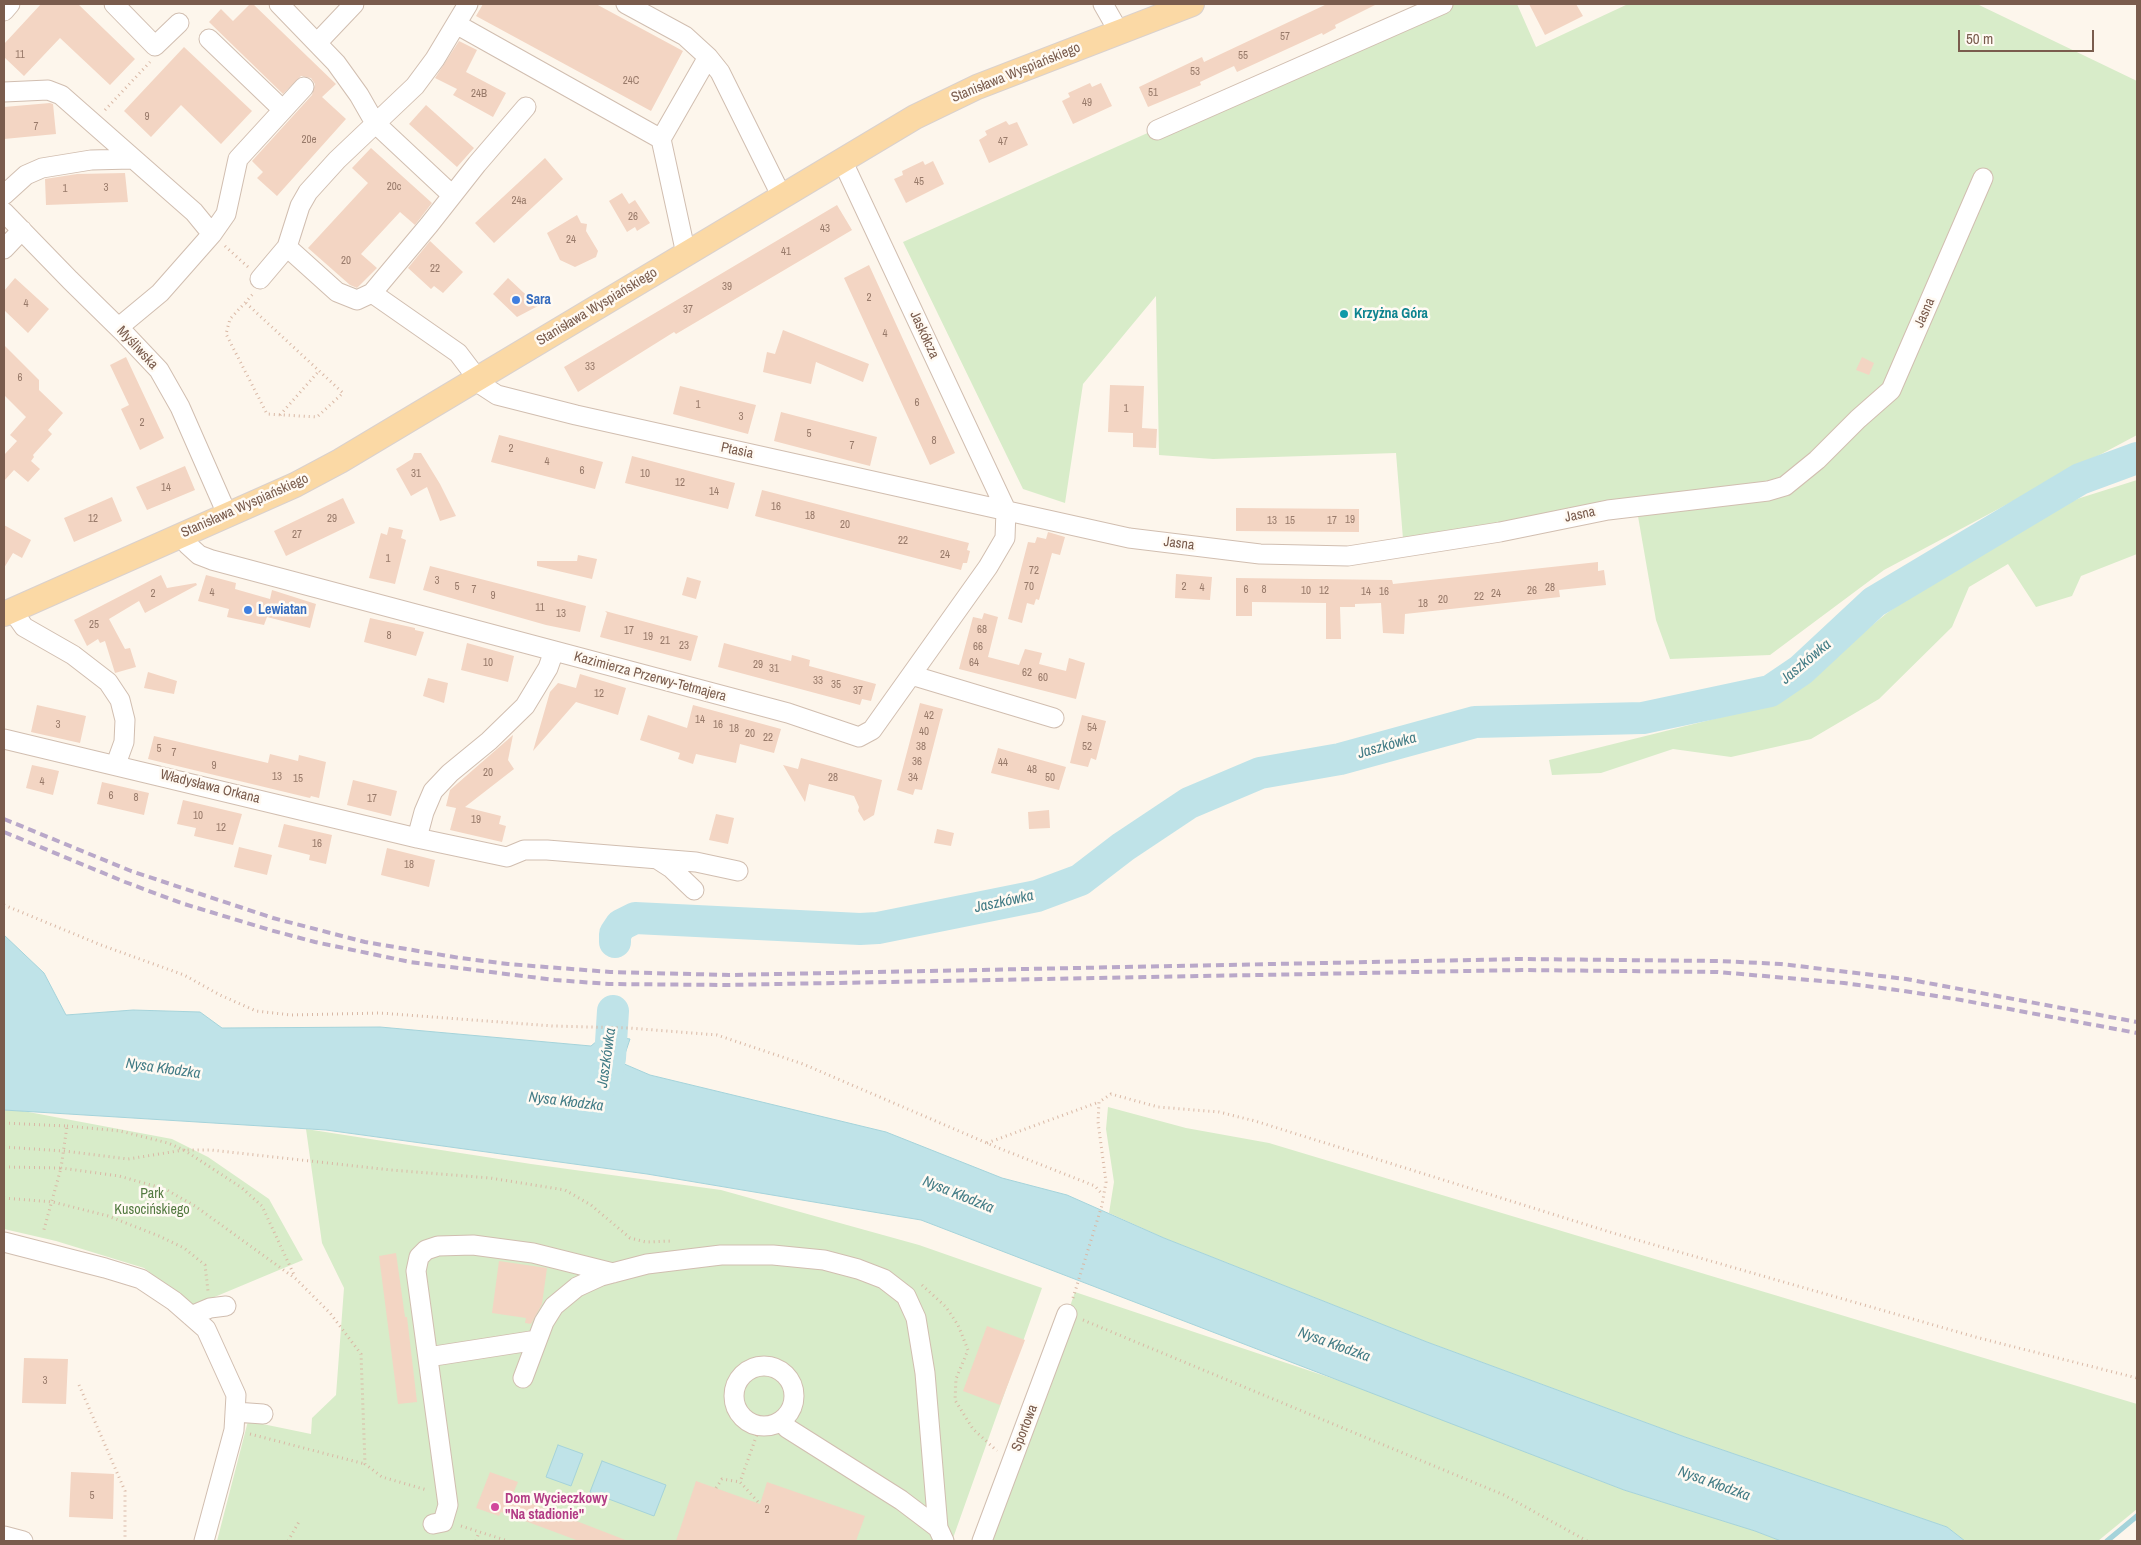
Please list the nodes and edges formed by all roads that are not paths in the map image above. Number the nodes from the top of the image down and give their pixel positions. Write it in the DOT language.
graph roads {
  1 [pos="10,4"];
  2 [pos="114,4"];
  3 [pos="279,4"];
  4 [pos="354,4"];
  5 [pos="468,4"];
  6 [pos="626,4"];
  7 [pos="1102,4"];
  8 [pos="1192,4"];
  9 [pos="1443,4"];
  10 [pos="4,11"];
  11 [pos="179,23"];
  12 [pos="456,24"];
  13 [pos="1119,32"];
  14 [pos="209,39"];
  15 [pos="317,43"];
  16 [pos="708,57"];
  17 [pos="304,87"];
  18 [pos="4,92"];
  19 [pos="526,107"];
  20 [pos="283,110"];
  21 [pos="375,123"];
  22 [pos="1157,130"];
  23 [pos="660,139"];
  24 [pos="132,159"];
  25 [pos="842,160"];
  26 [pos="1983,178"];
  27 [pos="4,195"];
  28 [pos="452,195"];
  29 [pos="782,196"];
  30 [pos="4,212"];
  31 [pos="22,230"];
  32 [pos="212,234"];
  33 [pos="287,247"];
  34 [pos="4,249"];
  35 [pos="686,254"];
  36 [pos="260,279"];
  37 [pos="372,293"];
  38 [pos="119,327"];
  39 [pos="476,379"];
  40 [pos="1006,510"];
  41 [pos="227,514"];
  42 [pos="181,535"];
  43 [pos="8,612"];
  44 [pos="554,652"];
  45 [pos="912,675"];
  46 [pos="1054,718"];
  47 [pos="4,739"];
  48 [pos="116,764"];
  49 [pos="417,838"];
  50 [pos="656,858"];
  51 [pos="738,871"];
  52 [pos="694,890"];
  53 [pos="4,1242"];
  54 [pos="613,1273"];
  55 [pos="226,1306"];
  56 [pos="1071,1315"];
  57 [pos="191,1316"];
  58 [pos="537,1340"];
  59 [pos="428,1357"];
  60 [pos="523,1378"];
  61 [pos="263,1414"];
  62 [pos="784,1420"];
  63 [pos="235,1421"];
  64 [pos="433,1524"];
  65 [pos="941,1535"];
  66 [pos="4,1536"];
  67 [pos="23,1541"];
  68 [pos="204,1541"];
  69 [pos="982,1541"];
  1 -- 10 [label="street"];
  2 -- 11 [label="street"];
  3 -- 15 [label="street"];
  4 -- 15 [label="street"];
  5 -- 12 [label="street"];
  6 -- 16 [label="street"];
  7 -- 13 [label="street"];
  8 -- 13 [label="main road, Stanisława Wyspiańskiego"];
  9 -- 22 [label="street"];
  12 -- 21 [label="street"];
  12 -- 23 [label="street"];
  13 -- 25 [label="main road, Stanisława Wyspiańskiego"];
  14 -- 20 [label="street"];
  15 -- 21 [label="street"];
  16 -- 23 [label="street"];
  16 -- 29 [label="street"];
  17 -- 20 [label="street"];
  18 -- 24 [label="street"];
  19 -- 28 [label="street"];
  20 -- 32 [label="street"];
  21 -- 28 [label="street"];
  21 -- 33 [label="street"];
  23 -- 35 [label="street"];
  24 -- 27 [label="street"];
  24 -- 32 [label="street"];
  25 -- 29 [label="main road, Stanisława Wyspiańskiego"];
  25 -- 40 [label="street, Jaskółcza"];
  26 -- 40 [label="street, Jasna"];
  28 -- 37 [label="street"];
  29 -- 35 [label="main road, Stanisława Wyspiańskiego"];
  30 -- 31 [label="street, Myśliwska"];
  31 -- 34 [label="street"];
  31 -- 38 [label="street, Myśliwska"];
  32 -- 38 [label="street"];
  33 -- 36 [label="street"];
  33 -- 37 [label="street"];
  35 -- 39 [label="main road, Stanisława Wyspiańskiego"];
  37 -- 39 [label="street, Ptasia"];
  38 -- 41 [label="street, Myśliwska"];
  39 -- 40 [label="street, Ptasia"];
  39 -- 41 [label="main road, Stanisława Wyspiańskiego"];
  40 -- 45 [label="street, Kazimierza Przerwy-Tetmajera"];
  41 -- 42 [label="main road, Stanisława Wyspiańskiego"];
  42 -- 43 [label="main road, Stanisława Wyspiańskiego"];
  42 -- 44 [label="street, Kazimierza Przerwy-Tetmajera"];
  43 -- 48 [label="street"];
  44 -- 45 [label="street, Kazimierza Przerwy-Tetmajera"];
  44 -- 49 [label="street"];
  45 -- 46 [label="street"];
  47 -- 48 [label="street, Władysława Orkana"];
  48 -- 49 [label="street, Władysława Orkana"];
  49 -- 50 [label="street, Władysława Orkana"];
  50 -- 51 [label="street"];
  50 -- 52 [label="street"];
  53 -- 57 [label="street"];
  54 -- 58 [label="street"];
  54 -- 59 [label="street"];
  54 -- 65 [label="street"];
  55 -- 57 [label="street"];
  56 -- 69 [label="street, Sportowa"];
  57 -- 63 [label="street"];
  58 -- 59 [label="street"];
  58 -- 60 [label="street"];
  59 -- 64 [label="street"];
  61 -- 63 [label="street"];
  62 -- 62 [label="street"];
  62 -- 65 [label="street"];
  63 -- 68 [label="street"];
  66 -- 67 [label="street"];
}
